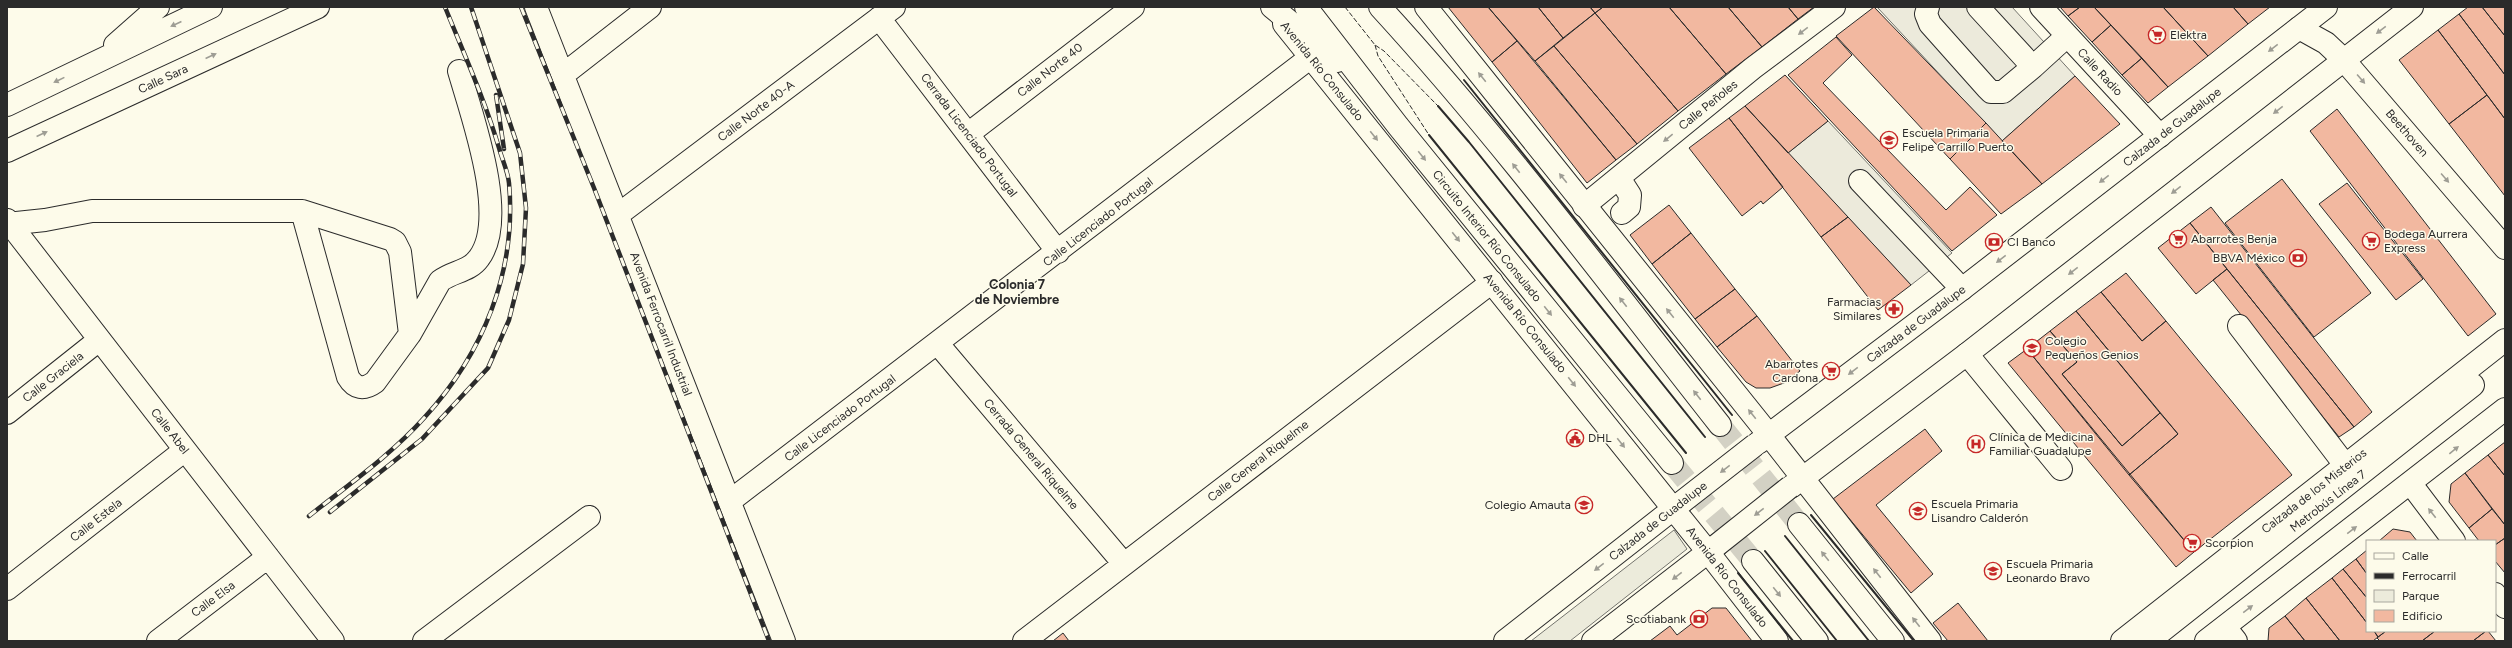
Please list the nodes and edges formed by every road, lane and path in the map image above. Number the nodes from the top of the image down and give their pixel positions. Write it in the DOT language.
graph roads {
  1 [pos="158,7"];
  2 [pos="212,7"];
  3 [pos="318,7"];
  4 [pos="536,7"];
  5 [pos="650,7"];
  6 [pos="1133,7"];
  7 [pos="1306,7"];
  8 [pos="1380,7"];
  9 [pos="1399,7"];
  10 [pos="1426,7"];
  11 [pos="1834,7"];
  12 [pos="1928,7"];
  13 [pos="1978,7"];
  14 [pos="2041,7"];
  15 [pos="2326,7"];
  16 [pos="2412,7"];
  17 [pos="1272,8"];
  18 [pos="886,12"];
  19 [pos="2299,28"];
  20 [pos="2067,36"];
  21 [pos="1416,46"];
  22 [pos="1311,57"];
  23 [pos="2343,59"];
  24 [pos="98,61"];
  25 [pos="2033,67"];
  26 [pos="459,71"];
  27 [pos="564,74"];
  28 [pos="1364,82"];
  29 [pos="7,105"];
  30 [pos="968,134"];
  31 [pos="2160,136"];
  32 [pos="7,151"];
  33 [pos="1618,178"];
  34 [pos="1860,181"];
  35 [pos="1584,206"];
  36 [pos="302,211"];
  37 [pos="618,214"];
  38 [pos="1622,214"];
  39 [pos="8,222"];
  40 [pos="2505,248"];
  41 [pos="1058,252"];
  42 [pos="1492,282"];
  43 [pos="1962,289"];
  44 [pos="2239,326"];
  45 [pos="410,334"];
  46 [pos="99,340"];
  47 [pos="2505,340"];
  48 [pos="938,344"];
  49 [pos="1967,354"];
  50 [pos="2505,359"];
  51 [pos="2505,409"];
  52 [pos="7,413"];
  53 [pos="1720,425"];
  54 [pos="1762,440"];
  55 [pos="185,450"];
  56 [pos="1672,463"];
  57 [pos="2061,469"];
  58 [pos="2351,472"];
  59 [pos="1796,482"];
  60 [pos="2411,484"];
  61 [pos="730,501"];
  62 [pos="1678,505"];
  63 [pos="589,516"];
  64 [pos="1799,524"];
  65 [pos="2453,540"];
  66 [pos="1712,549"];
  67 [pos="268,557"];
  68 [pos="1753,561"];
  69 [pos="1124,564"];
  70 [pos="7,589"];
  71 [pos="2496,595"];
  72 [pos="2505,607"];
  73 [pos="2231,634"];
  74 [pos="158,641"];
  75 [pos="333,641"];
  76 [pos="424,641"];
  77 [pos="784,641"];
  78 [pos="1024,641"];
  79 [pos="1505,641"];
  80 [pos="1593,641"];
  81 [pos="1777,641"];
  82 [pos="1817,641"];
  83 [pos="1893,641"];
  84 [pos="1930,641"];
  85 [pos="2122,641"];
  86 [pos="2149,641"];
  87 [pos="2206,641"];
  1 -- 24 [label="main road"];
  2 -- 24 [label="main road, one-way"];
  32 -- 3 [label="main road, Calle Sara, one-way"];
  4 -- 27 [label="main road, Avenida Ferrocarril Industrial"];
  5 -- 27 [label="main road"];
  6 -- 30 [label="main road, Calle Norte 40"];
  7 -- 28 [label="main road, Circuito Interior Río Consulado"];
  8 -- 21 [label="main road"];
  9 -- 21 [label="main road"];
  35 -- 10 [label="main road, one-way"];
  11 -- 33 [label="main road, Calle Peñoles, one-way"];
  12 -- 25 [label="main road"];
  13 -- 25 [label="main road"];
  14 -- 20 [label="main road, Calle Radio"];
  15 -- 19 [label="main road, Calzada de Guadalupe"];
  16 -- 23 [label="main road, one-way"];
  17 -- 22 [label="main road, Avenida Río Consulado"];
  17 -- 28 [label="main road"];
  18 -- 30 [label="main road, Cerrada Licenciado Portugal"];
  18 -- 37 [label="main road, Calle Norte 40-A"];
  19 -- 23 [label="main road, Beethoven"];
  19 -- 31 [label="main road, Calzada de Guadalupe, one-way"];
  20 -- 25 [label="main road"];
  20 -- 31 [label="main road, Calle Radio"];
  53 -- 21 [label="main road, one-way"];
  22 -- 41 [label="main road, Calle Licenciado Portugal"];
  22 -- 42 [label="main road, Avenida Río Consulado, one-way"];
  23 -- 40 [label="main road, Beethoven, one-way"];
  23 -- 49 [label="main road, one-way"];
  24 -- 29 [label="main road, one-way"];
  26 -- 45 [label="main road"];
  27 -- 37 [label="main road, Avenida Ferrocarril Industrial"];
  28 -- 56 [label="main road, Circuito Interior Río Consulado, one-way"];
  30 -- 41 [label="main road, Cerrada Licenciado Portugal"];
  31 -- 43 [label="main road, Calzada de Guadalupe, one-way"];
  33 -- 35 [label="main road, Calle Peñoles"];
  33 -- 38 [label="main road"];
  34 -- 43 [label="main road"];
  54 -- 35 [label="main road, one-way"];
  36 -- 39 [label="main road"];
  36 -- 45 [label="main road"];
  36 -- 45 [label="main road"];
  37 -- 61 [label="main road, Avenida Ferrocarril Industrial"];
  39 -- 46 [label="main road, Calle Abel"];
  41 -- 48 [label="main road, Calle Licenciado Portugal"];
  42 -- 62 [label="main road, Avenida Río Consulado, one-way"];
  42 -- 69 [label="main road, Calle General Riquelme"];
  43 -- 54 [label="main road, Calzada de Guadalupe, one-way"];
  44 -- 58 [label="main road"];
  46 -- 52 [label="main road, Calle Graciela"];
  46 -- 55 [label="main road, Calle Abel"];
  47 -- 58 [label="main road, Calzada de los Misterios"];
  48 -- 61 [label="main road, Calle Licenciado Portugal"];
  48 -- 69 [label="main road, Cerrada General Riquelme"];
  49 -- 57 [label="main road"];
  49 -- 59 [label="main road"];
  50 -- 58 [label="main road, Metrobús Línea 7"];
  60 -- 51 [label="main road, one-way"];
  54 -- 59 [label="main road"];
  54 -- 62 [label="main road, Calzada de Guadalupe, one-way, bridge"];
  55 -- 67 [label="main road, Calle Abel"];
  55 -- 70 [label="main road, Calle Estela"];
  58 -- 85 [label="main road, Calzada de los Misterios"];
  58 -- 86 [label="main road, Metrobús Línea 7"];
  59 -- 66 [label="main road, one-way, bridge"];
  84 -- 59 [label="main road, one-way"];
  65 -- 60 [label="main road, one-way"];
  73 -- 60 [label="main road, one-way"];
  61 -- 77 [label="main road, Avenida Ferrocarril Industrial"];
  62 -- 66 [label="main road, Avenida Río Consulado"];
  62 -- 79 [label="main road, Calzada de Guadalupe, one-way"];
  63 -- 76 [label="main road"];
  83 -- 64 [label="main road, one-way"];
  66 -- 80 [label="main road, one-way"];
  66 -- 81 [label="main road, Avenida Río Consulado"];
  67 -- 74 [label="main road, Calle Elsa"];
  67 -- 75 [label="main road, Calle Abel"];
  68 -- 82 [label="main road, one-way"];
  69 -- 78 [label="main road, Calle General Riquelme"];
  71 -- 72 [label="main road"];
  73 -- 87 [label="main road"];
}
